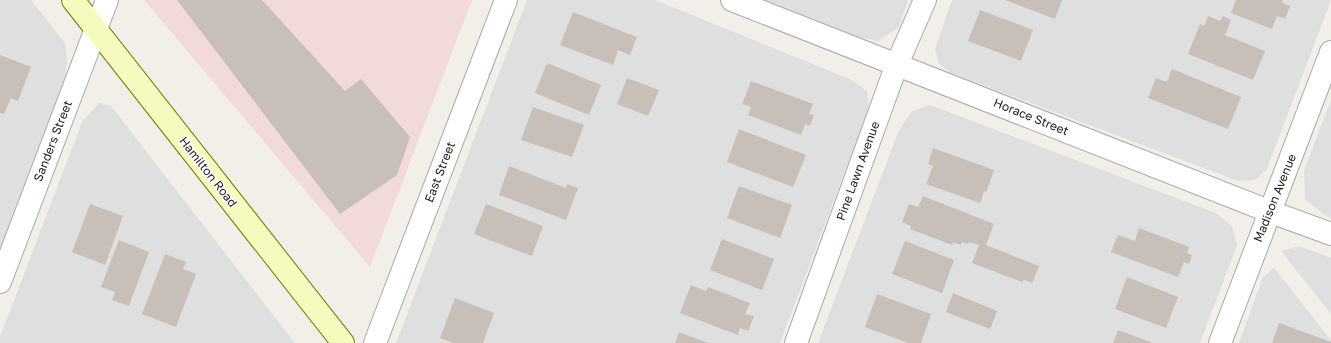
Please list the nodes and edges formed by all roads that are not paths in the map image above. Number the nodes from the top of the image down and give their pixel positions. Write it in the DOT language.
graph roads {
  1 [pos="73,0"];
  2 [pos="107,0"];
  3 [pos="506,0"];
  4 [pos="732,0"];
  5 [pos="925,0"];
  6 [pos="96,29"];
  7 [pos="1331,52"];
  8 [pos="897,64"];
  9 [pos="1271,212"];
  10 [pos="1331,234"];
  11 [pos="0,282"];
  12 [pos="343,343"];
  13 [pos="375,343"];
  14 [pos="796,343"];
  15 [pos="1220,343"];
  1 -- 6 [label="main road, Hamilton Road"];
  2 -- 6 [label="street, Sanders Street"];
  3 -- 13 [label="street, East Street"];
  4 -- 8 [label="street, Horace Street"];
  5 -- 8 [label="street, Pine Lawn Avenue"];
  6 -- 11 [label="street, Sanders Street"];
  6 -- 12 [label="main road, Hamilton Road"];
  7 -- 9 [label="street, Madison Avenue"];
  8 -- 9 [label="street, Horace Street"];
  8 -- 14 [label="street, Pine Lawn Avenue"];
  9 -- 10 [label="street, Horace Street"];
  9 -- 15 [label="street, Madison Avenue"];
}
